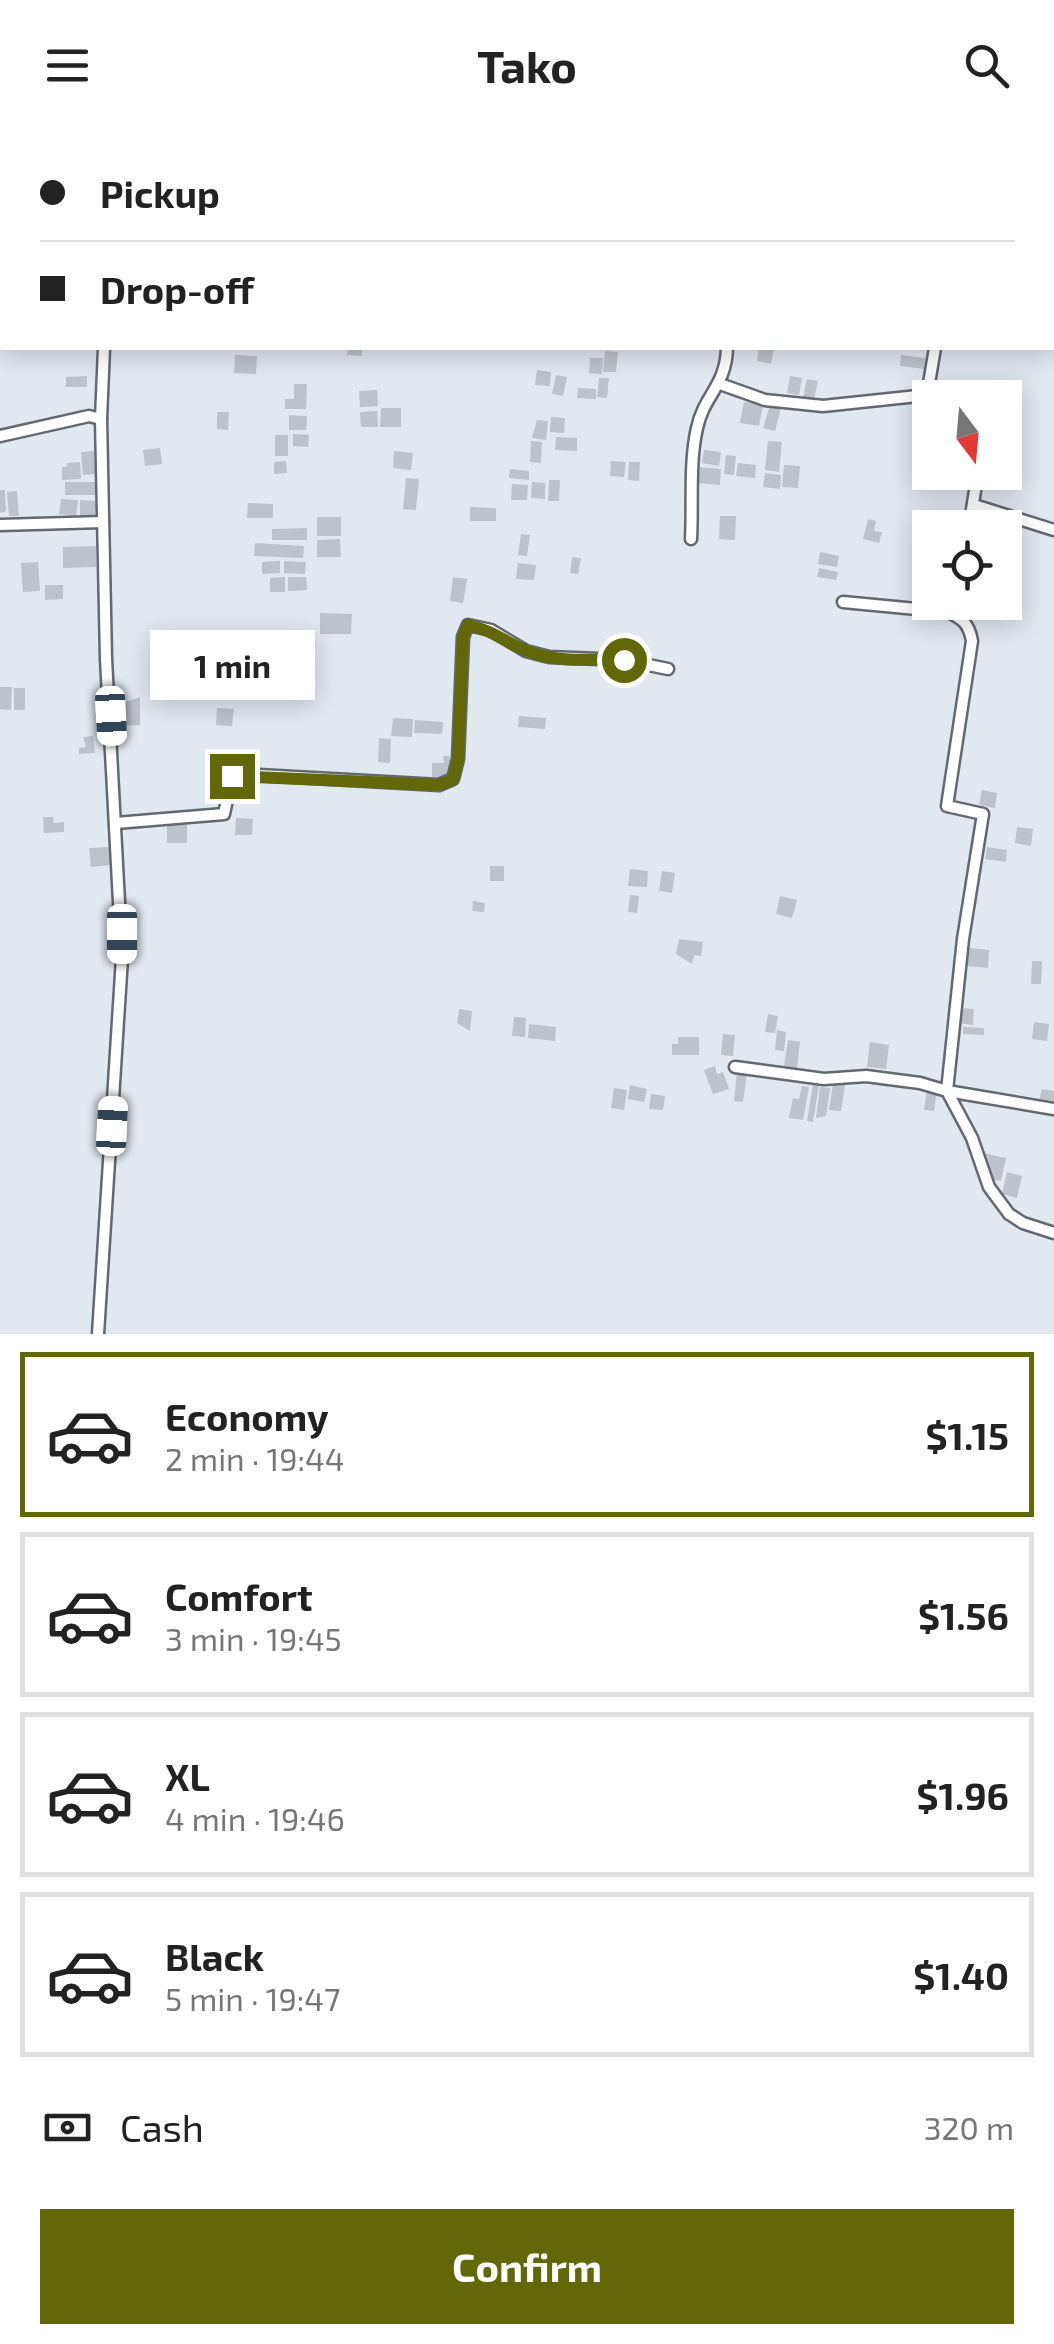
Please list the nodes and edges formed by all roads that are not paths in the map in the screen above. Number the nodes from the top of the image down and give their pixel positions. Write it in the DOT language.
graph roads {
  1 [pos="104,350"];
  2 [pos="727,350"];
  3 [pos="935,350"];
  4 [pos="930,380"];
  5 [pos="720,384"];
  6 [pos="912,397"];
  7 [pos="101,419"];
  8 [pos="0,436"];
  9 [pos="976,490"];
  10 [pos="974,505"];
  11 [pos="973,510"];
  12 [pos="103,522"];
  13 [pos="0,525"];
  14 [pos="1054,530"];
  15 [pos="691,539"];
  16 [pos="843,602"];
  17 [pos="912,605"];
  18 [pos="963,620"];
  19 [pos="668,669"];
  20 [pos="116,823"];
  21 [pos="735,1066"];
  22 [pos="947,1091"];
  23 [pos="1054,1108"];
  24 [pos="1054,1233"];
  25 [pos="98,1334"];
  1 -- 7 [label="street"];
  2 -- 5 [label="street"];
  3 -- 4 [label="street"];
  5 -- 6 [label="street"];
  5 -- 15 [label="street"];
  7 -- 8 [label="street"];
  7 -- 12 [label="street"];
  9 -- 10 [label="street"];
  10 -- 11 [label="street"];
  10 -- 14 [label="street"];
  12 -- 13 [label="street"];
  12 -- 20 [label="street"];
  16 -- 17 [label="street"];
  18 -- 22 [label="street"];
  19 -- 20 [label="street"];
  20 -- 25 [label="street"];
  21 -- 22 [label="street"];
  22 -- 23 [label="street"];
  22 -- 24 [label="street"];
}
